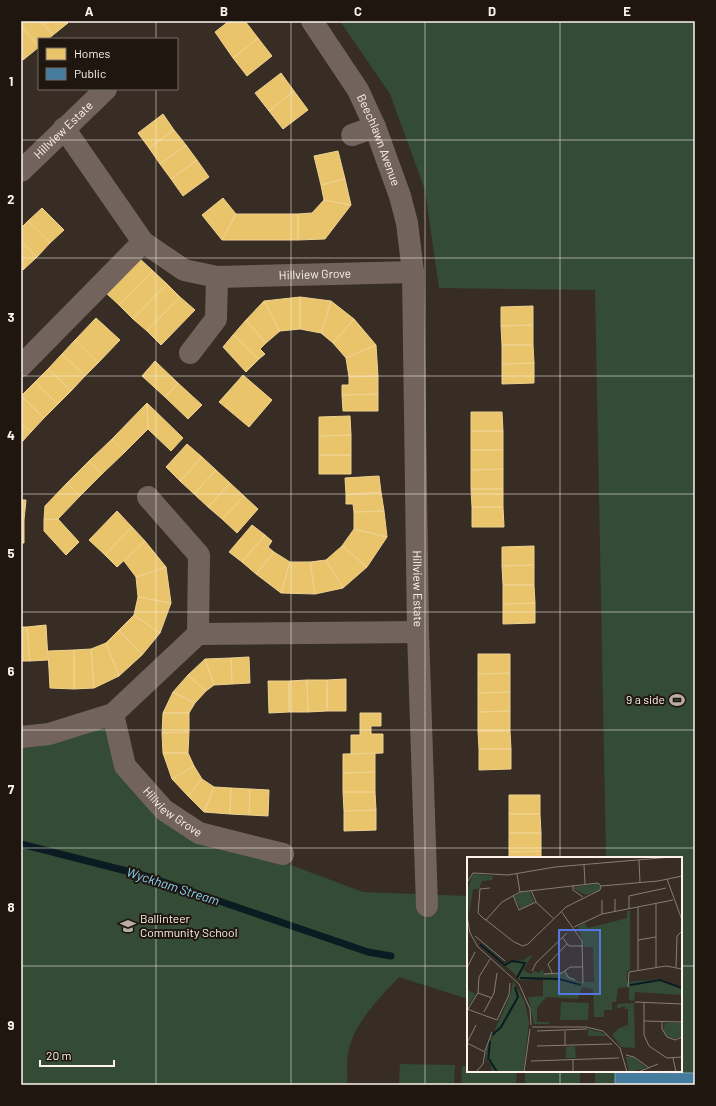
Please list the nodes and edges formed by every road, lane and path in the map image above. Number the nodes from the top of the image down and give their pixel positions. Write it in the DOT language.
graph roads {
  1 [pos="312,21"];
  2 [pos="105,90"];
  3 [pos="375,127"];
  4 [pos="64,128"];
  5 [pos="352,136"];
  6 [pos="21,171"];
  7 [pos="143,242"];
  8 [pos="413,272"];
  9 [pos="217,277"];
  10 [pos="190,353"];
  11 [pos="21,366"];
  12 [pos="148,497"];
  13 [pos="418,632"];
  14 [pos="198,634"];
  15 [pos="113,714"];
  16 [pos="21,737"];
  17 [pos="283,854"];
  18 [pos="427,906"];
  1 -- 3 [label="street, Beechlawn Avenue"];
  2 -- 4 [label="street, Hillview Estate"];
  3 -- 5 [label="street"];
  3 -- 8 [label="street, Beechlawn Avenue"];
  4 -- 6 [label="street, Hillview Estate"];
  4 -- 7 [label="street, Hillview Grove"];
  7 -- 9 [label="street, Hillview Grove"];
  7 -- 11 [label="street"];
  8 -- 9 [label="street, Hillview Grove"];
  8 -- 13 [label="street, Hillview Estate"];
  9 -- 10 [label="street"];
  12 -- 14 [label="street"];
  13 -- 14 [label="street"];
  13 -- 18 [label="street, Hillview Estate"];
  14 -- 15 [label="street"];
  15 -- 16 [label="street"];
  15 -- 17 [label="street, Hillview Grove"];
}
